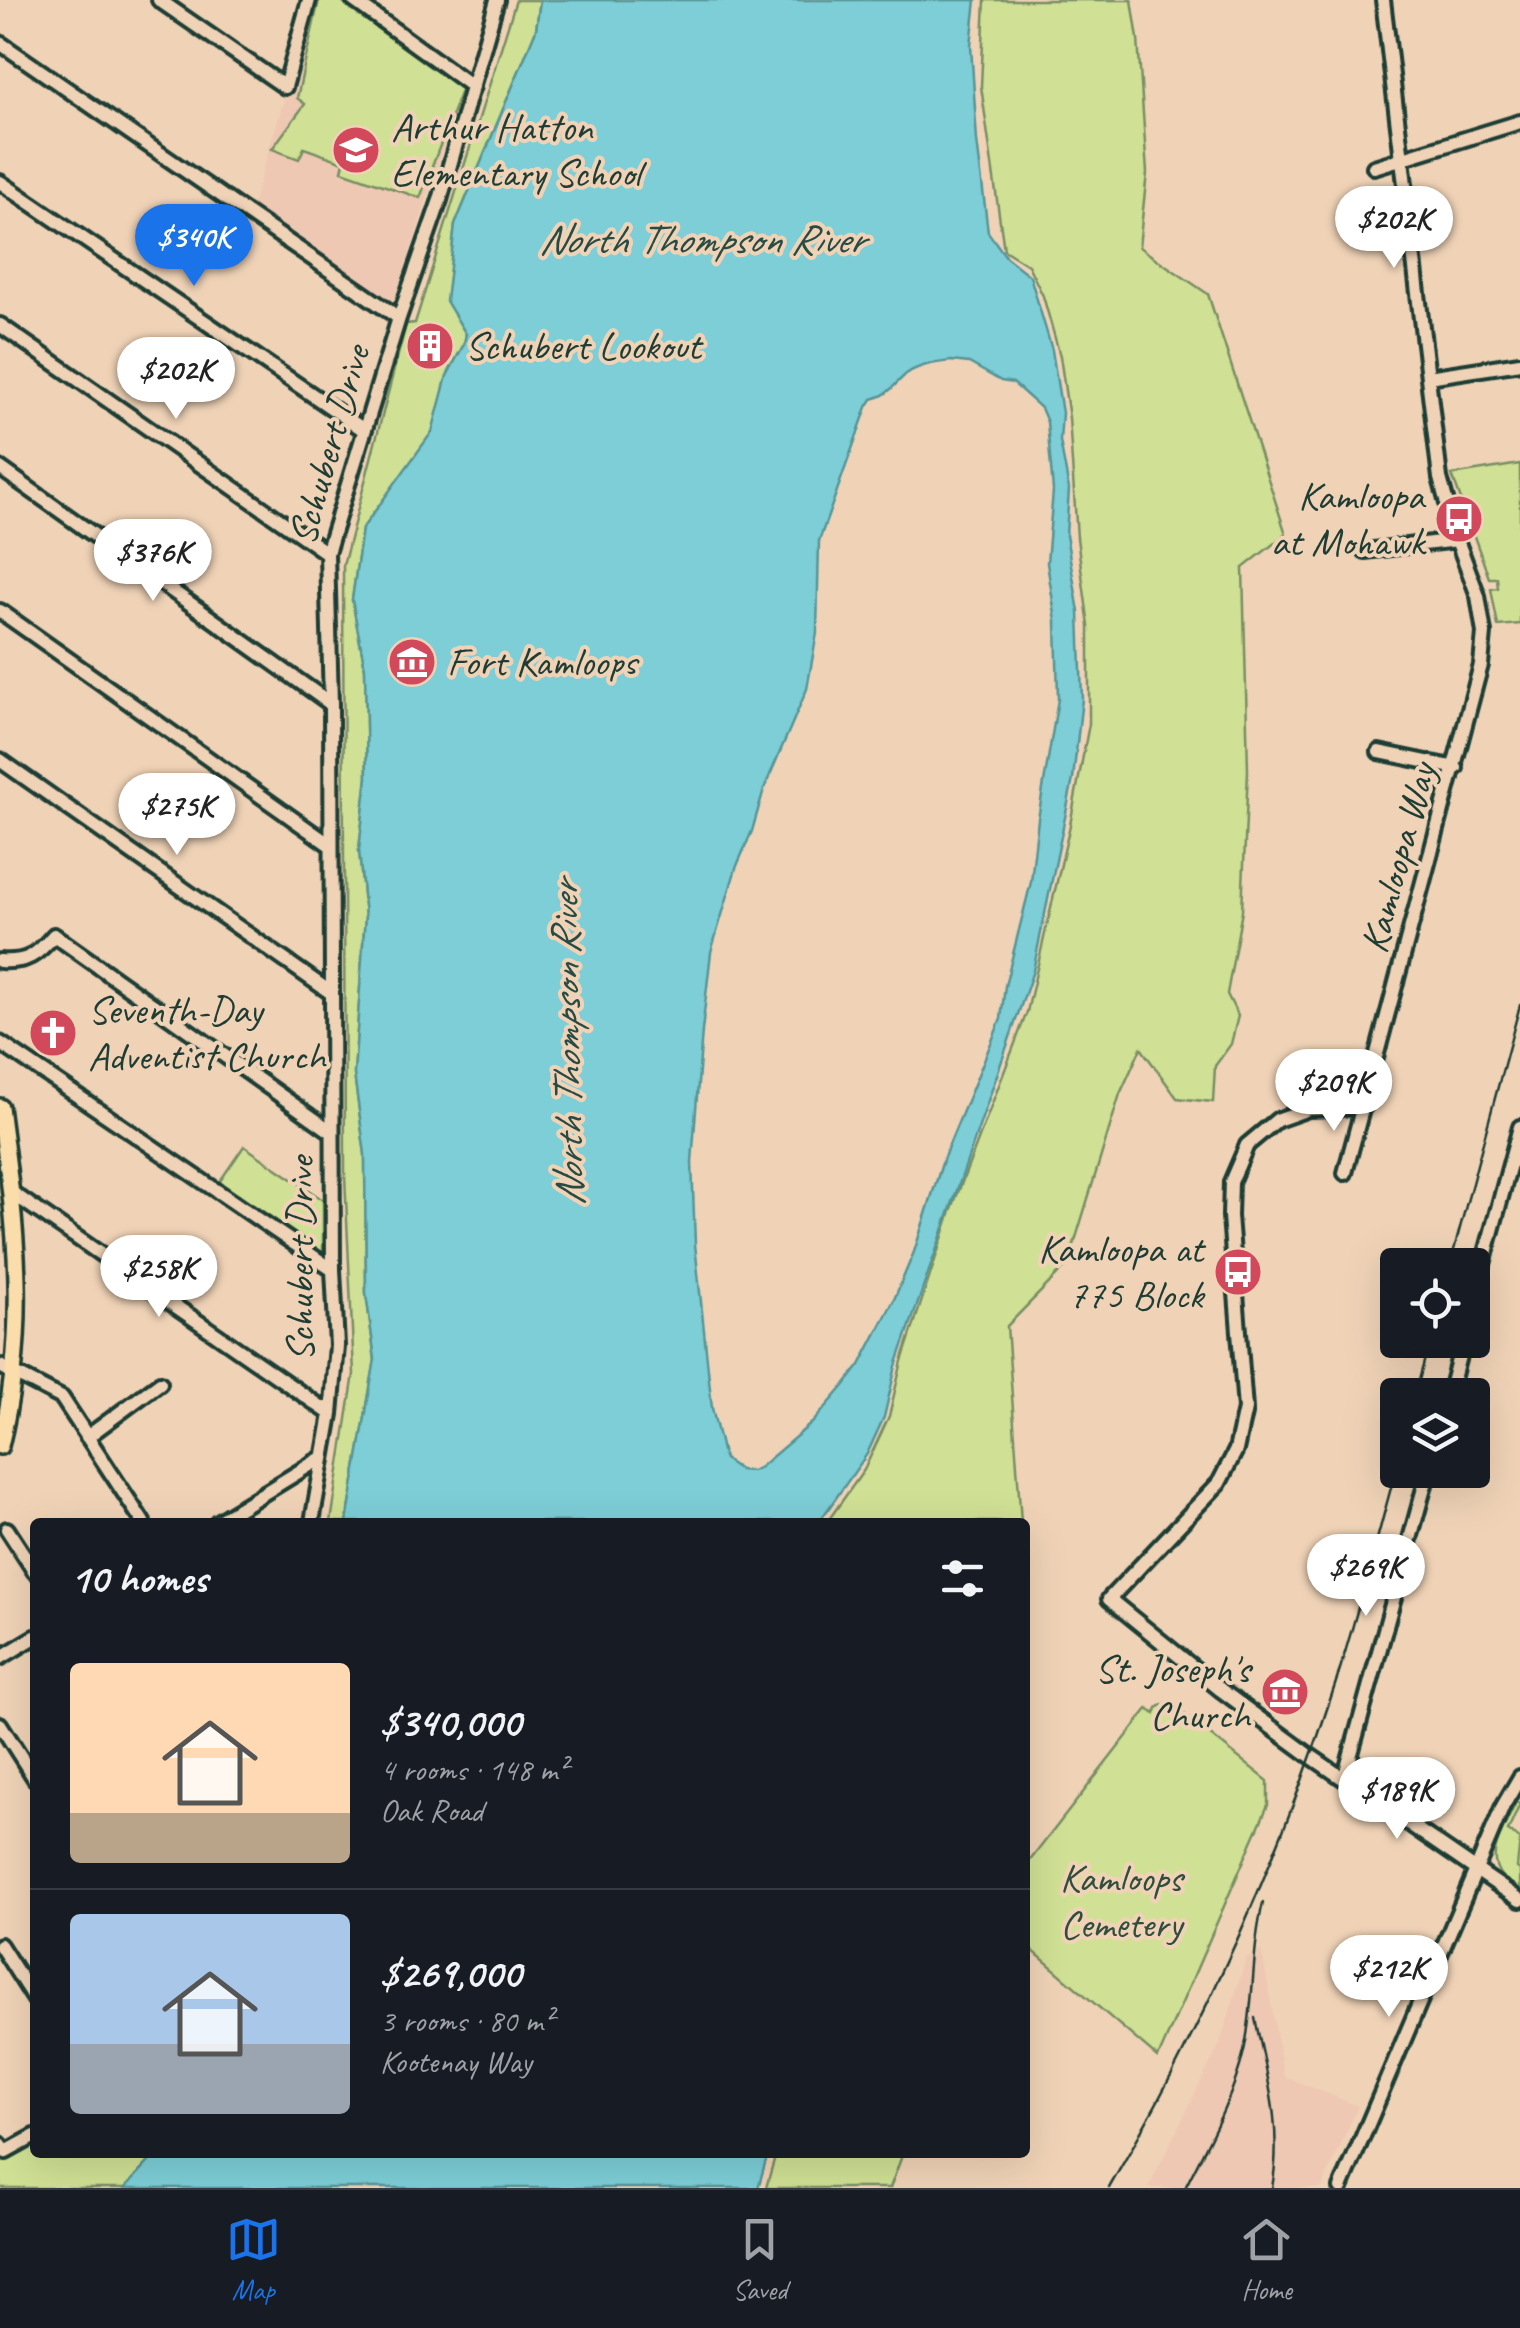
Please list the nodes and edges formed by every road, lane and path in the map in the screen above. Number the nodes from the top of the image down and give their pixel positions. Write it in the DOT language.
graph roads {
  1 [pos="159,0"];
  2 [pos="309,0"];
  3 [pos="354,0"];
  4 [pos="497,0"];
  5 [pos="1383,0"];
  6 [pos="0,43"];
  7 [pos="474,87"];
  8 [pos="1520,122"];
  9 [pos="1402,160"];
  10 [pos="1374,167"];
  11 [pos="0,182"];
  12 [pos="399,318"];
  13 [pos="0,326"];
  14 [pos="1520,363"];
  15 [pos="1428,377"];
  16 [pos="364,430"];
  17 [pos="0,468"];
  18 [pos="1457,540"];
  19 [pos="1365,551"];
  20 [pos="328,554"];
  21 [pos="0,611"];
  22 [pos="331,704"];
  23 [pos="1379,752"];
  24 [pos="0,760"];
  25 [pos="1456,768"];
  26 [pos="330,846"];
  27 [pos="0,961"];
  28 [pos="330,992"];
  29 [pos="0,1043"];
  30 [pos="0,1107"];
  31 [pos="1364,1107"];
  32 [pos="1520,1127"];
  33 [pos="332,1132"];
  34 [pos="1345,1172"];
  35 [pos="11,1192"];
  36 [pos="1487,1248"];
  37 [pos="333,1270"];
  38 [pos="7,1369"];
  39 [pos="160,1384"];
  40 [pos="330,1414"];
  41 [pos="86,1437"];
  42 [pos="0,1446"];
  43 [pos="324,1457"];
  44 [pos="1423,1488"];
  45 [pos="140,1518"];
  46 [pos="224,1518"];
  47 [pos="313,1518"];
  48 [pos="6,1529"];
  49 [pos="30,1565"];
  50 [pos="30,1639"];
  51 [pos="0,1658"];
  52 [pos="0,1724"];
  53 [pos="30,1771"];
  54 [pos="1520,1777"];
  55 [pos="1344,1779"];
  56 [pos="1476,1869"];
  57 [pos="1520,1900"];
  58 [pos="0,1945"];
  59 [pos="30,1992"];
  60 [pos="30,2138"];
  61 [pos="3,2148"];
  62 [pos="1341,2188"];
  1 -- 2 [label="street"];
  3 -- 7 [label="street"];
  4 -- 7 [label="street, Schubert Drive"];
  5 -- 9 [label="street, Kamloopa Way"];
  6 -- 12 [label="street"];
  7 -- 12 [label="street, Schubert Drive"];
  8 -- 9 [label="street"];
  9 -- 10 [label="street"];
  9 -- 15 [label="street, Kamloopa Way"];
  11 -- 16 [label="street"];
  12 -- 16 [label="street, Schubert Drive"];
  13 -- 20 [label="street"];
  14 -- 15 [label="street"];
  15 -- 18 [label="street, Kamloopa Way"];
  16 -- 20 [label="street, Schubert Drive"];
  17 -- 22 [label="street"];
  18 -- 19 [label="street"];
  18 -- 25 [label="street, Kamloopa Way"];
  20 -- 22 [label="street, Schubert Drive"];
  21 -- 26 [label="street"];
  22 -- 26 [label="street, Schubert Drive"];
  23 -- 25 [label="street"];
  24 -- 28 [label="street"];
  25 -- 31 [label="street, Kamloopa Way"];
  26 -- 28 [label="street, Schubert Drive"];
  27 -- 33 [label="street"];
  28 -- 33 [label="street, Schubert Drive"];
  29 -- 37 [label="street"];
  30 -- 35 [label="main road"];
  31 -- 34 [label="street, Kamloopa Way"];
  31 -- 55 [label="street"];
  32 -- 36 [label="street"];
  33 -- 37 [label="street, Schubert Drive"];
  35 -- 38 [label="main road"];
  35 -- 40 [label="street"];
  37 -- 40 [label="street, Schubert Drive"];
  38 -- 41 [label="street"];
  38 -- 42 [label="main road"];
  39 -- 41 [label="street"];
  40 -- 43 [label="street, Schubert Drive"];
  41 -- 45 [label="street"];
  43 -- 46 [label="street"];
  43 -- 47 [label="street, Schubert Drive"];
  44 -- 55 [label="street"];
  48 -- 49 [label="street"];
  50 -- 51 [label="street"];
  52 -- 53 [label="street"];
  54 -- 56 [label="street"];
  55 -- 56 [label="street"];
  56 -- 57 [label="street"];
  56 -- 62 [label="street"];
  58 -- 59 [label="street"];
  60 -- 61 [label="street"];
}
